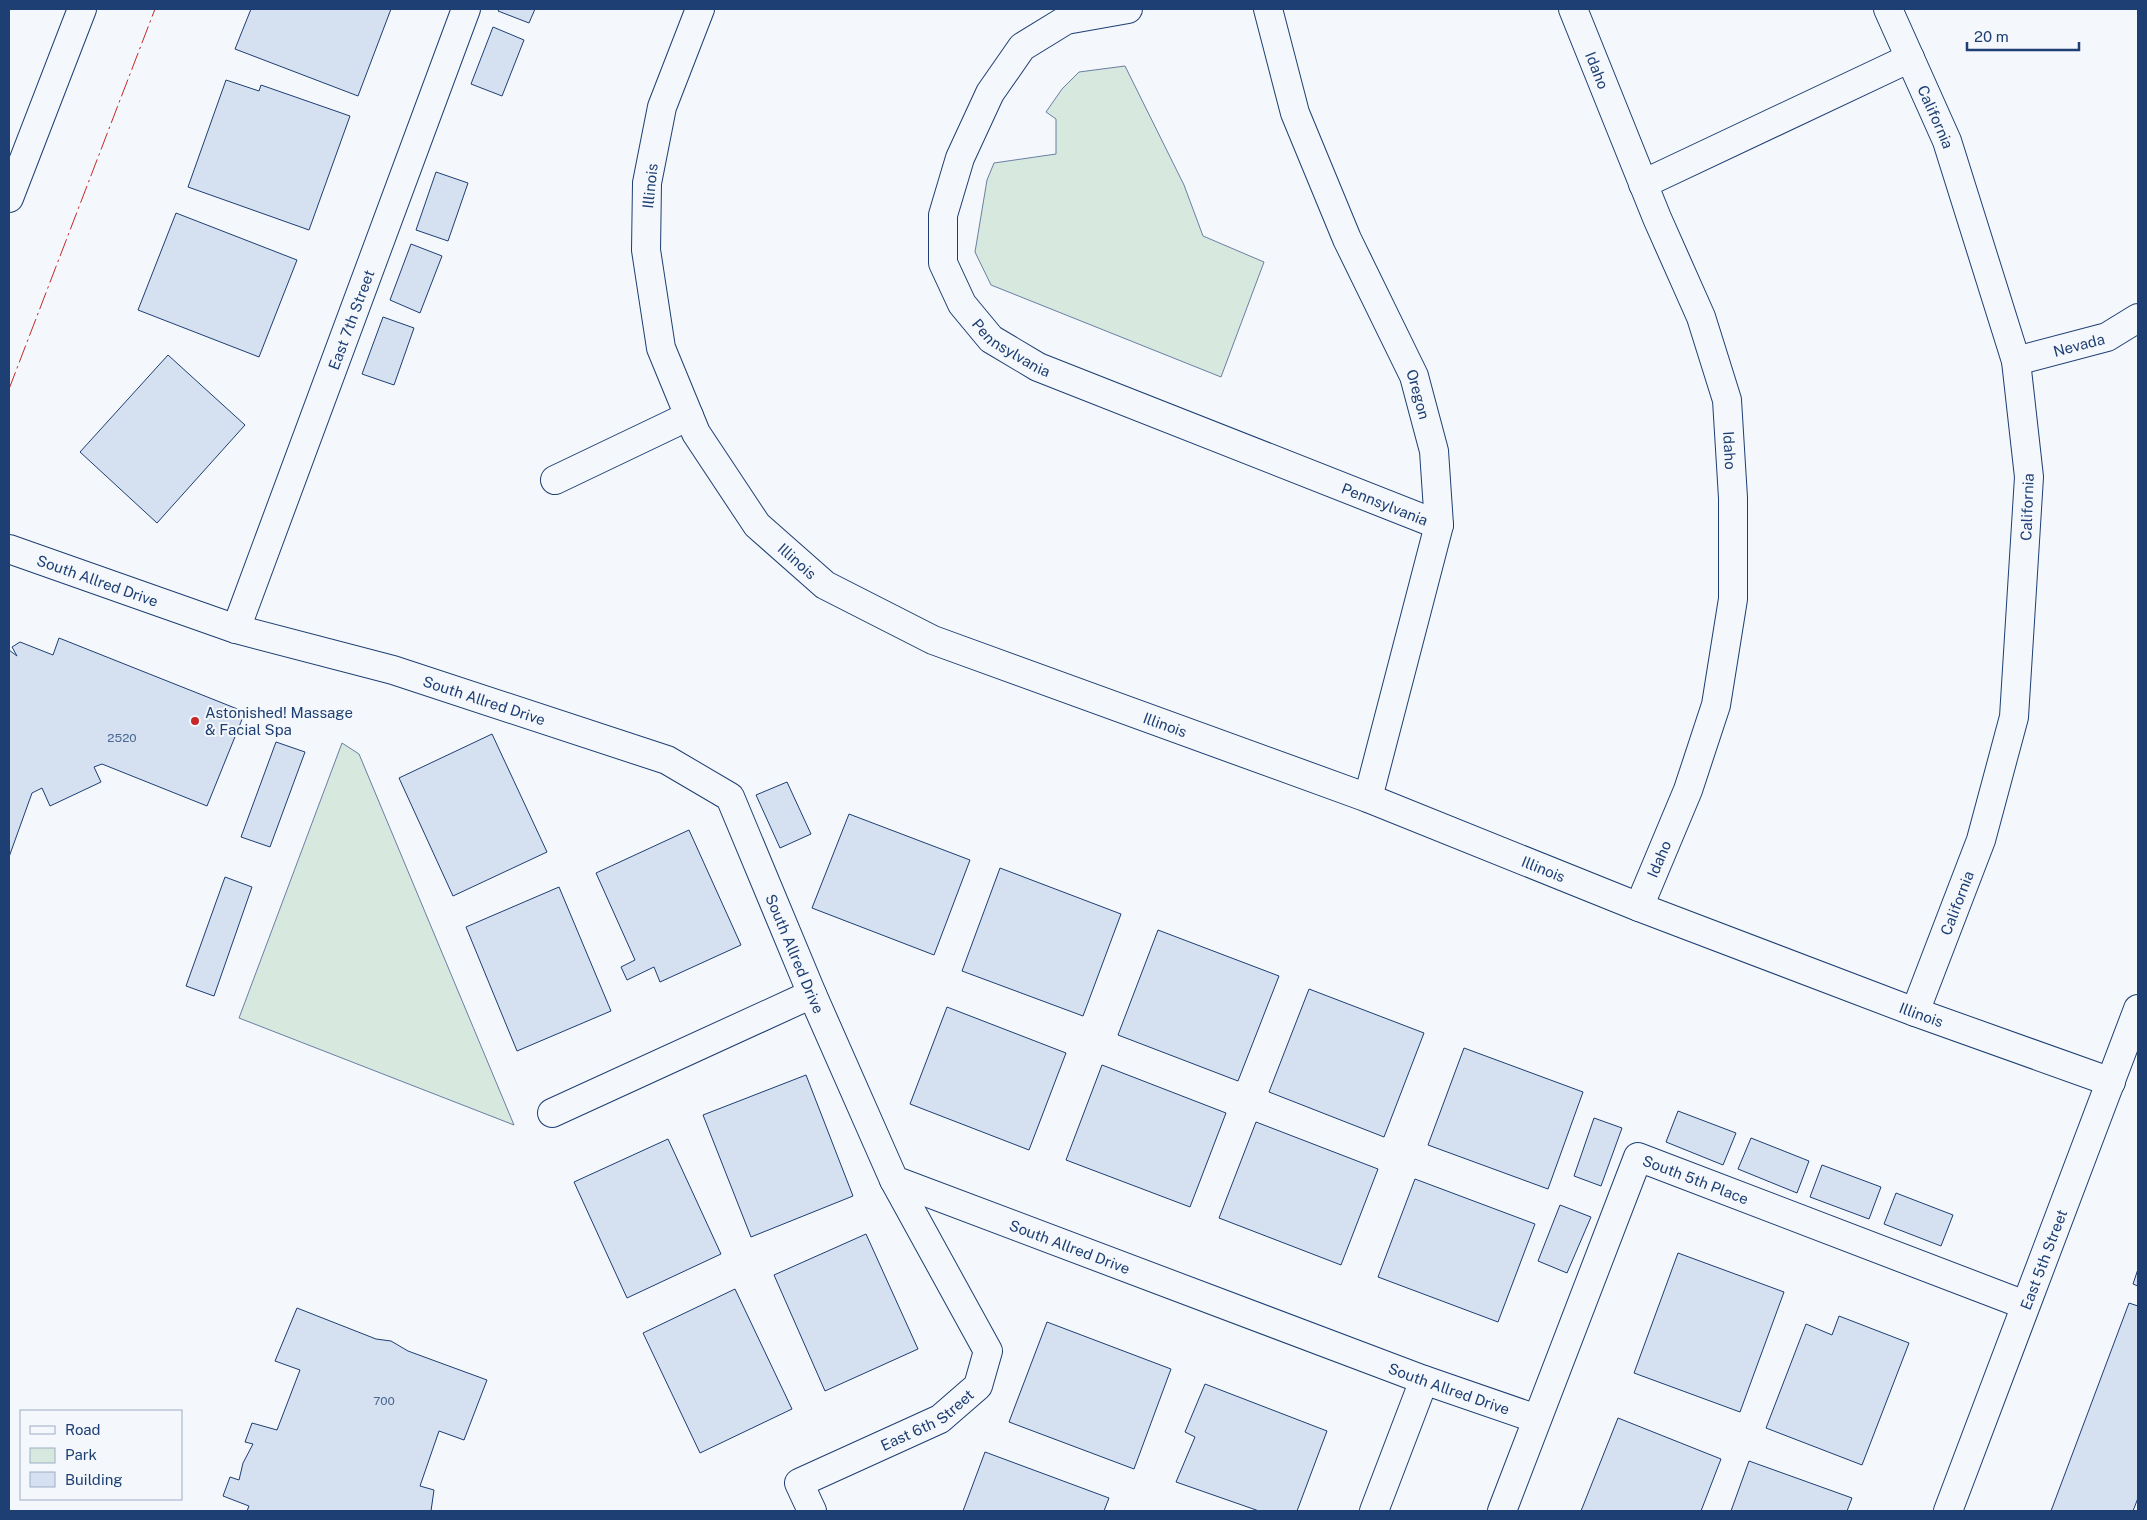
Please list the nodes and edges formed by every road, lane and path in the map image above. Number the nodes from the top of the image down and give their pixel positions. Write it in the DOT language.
graph roads {
  1 [pos="82,9"];
  2 [pos="466,9"];
  3 [pos="700,9"];
  4 [pos="1128,9"];
  5 [pos="1268,9"];
  6 [pos="1573,9"];
  7 [pos="1888,9"];
  8 [pos="1910,58"];
  9 [pos="1643,184"];
  10 [pos="9,198"];
  11 [pos="2138,318"];
  12 [pos="2016,360"];
  13 [pos="688,416"];
  14 [pos="555,480"];
  15 [pos="1439,526"];
  16 [pos="9,549"];
  17 [pos="236,630"];
  18 [pos="1368,798"];
  19 [pos="1639,906"];
  20 [pos="812,994"];
  21 [pos="2138,1009"];
  22 [pos="1915,1012"];
  23 [pos="2111,1082"];
  24 [pos="552,1113"];
  25 [pos="894,1180"];
  26 [pos="2025,1305"];
  27 [pos="1424,1380"];
  28 [pos="1537,1419"];
  29 [pos="812,1511"];
  30 [pos="1374,1511"];
  31 [pos="1502,1511"];
  32 [pos="1948,1511"];
  1 -- 10 [label="street"];
  2 -- 17 [label="street, East 7th Street"];
  3 -- 13 [label="street, Illinois"];
  4 -- 15 [label="street, Pennsylvania"];
  5 -- 15 [label="street, Oregon"];
  6 -- 9 [label="street, Idaho"];
  7 -- 8 [label="street, California"];
  8 -- 9 [label="street"];
  8 -- 12 [label="street, California"];
  9 -- 19 [label="street, Idaho"];
  11 -- 12 [label="street, Nevada"];
  12 -- 22 [label="street, California"];
  13 -- 14 [label="street"];
  13 -- 18 [label="street, Illinois"];
  15 -- 18 [label="street, Oregon"];
  16 -- 17 [label="street, South Allred Drive"];
  17 -- 20 [label="street, South Allred Drive"];
  18 -- 19 [label="street, Illinois"];
  19 -- 22 [label="street, Illinois"];
  20 -- 24 [label="street"];
  20 -- 25 [label="street, South Allred Drive"];
  21 -- 23 [label="street, East 5th Street"];
  22 -- 23 [label="street, Illinois"];
  23 -- 26 [label="street, East 5th Street"];
  25 -- 27 [label="street, South Allred Drive"];
  25 -- 29 [label="street, East 6th Street"];
  26 -- 28 [label="street, South 5th Place"];
  26 -- 32 [label="street, East 5th Street"];
  27 -- 28 [label="street, South Allred Drive"];
  27 -- 30 [label="street"];
  28 -- 31 [label="street, South 5th Place"];
}
